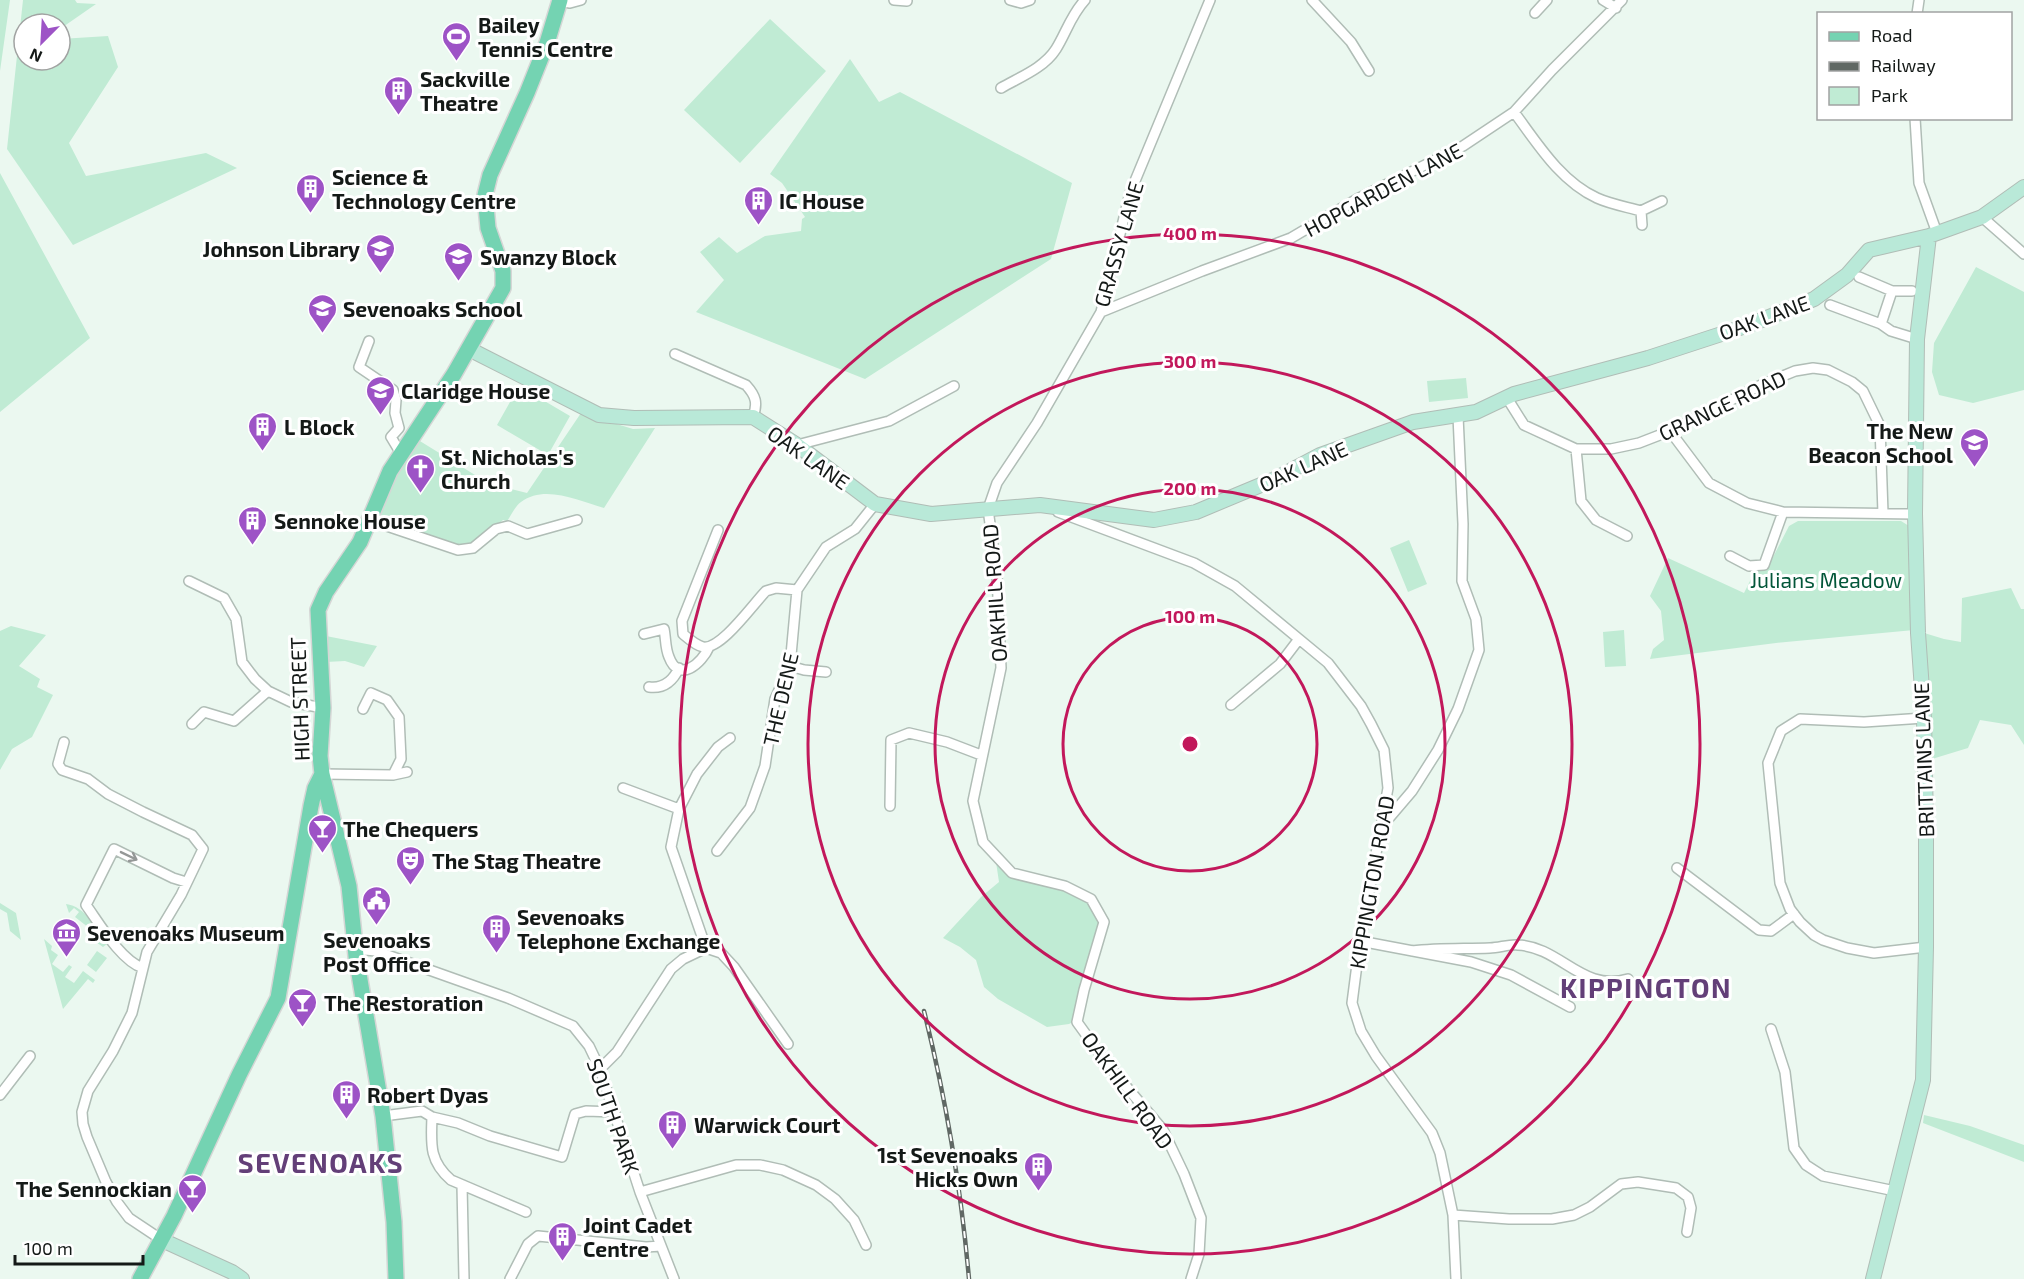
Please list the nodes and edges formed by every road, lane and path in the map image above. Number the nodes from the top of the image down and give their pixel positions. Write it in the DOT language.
graph roads {
  1 [pos="560,0"];
  2 [pos="581,0"];
  3 [pos="894,0"];
  4 [pos="1010,0"];
  5 [pos="1030,0"];
  6 [pos="1085,0"];
  7 [pos="1210,0"];
  8 [pos="1312,0"];
  9 [pos="1547,0"];
  10 [pos="1602,0"];
  11 [pos="907,1"];
  12 [pos="1619,4"];
  13 [pos="1534,13"];
  14 [pos="1369,71"];
  15 [pos="1001,88"];
  16 [pos="1514,112"];
  17 [pos="1915,120"];
  18 [pos="2024,188"];
  19 [pos="1662,201"];
  20 [pos="1641,211"];
  21 [pos="1982,217"];
  22 [pos="1642,225"];
  23 [pos="1933,235"];
  24 [pos="2024,254"];
  25 [pos="1859,277"];
  26 [pos="1892,291"];
  27 [pos="1912,291"];
  28 [pos="1830,305"];
  29 [pos="1101,312"];
  30 [pos="1881,324"];
  31 [pos="1917,339"];
  32 [pos="369,341"];
  33 [pos="469,349"];
  34 [pos="675,354"];
  35 [pos="954,386"];
  36 [pos="1507,398"];
  37 [pos="1458,416"];
  38 [pos="753,417"];
  39 [pos="1670,431"];
  40 [pos="797,445"];
  41 [pos="1576,449"];
  42 [pos="400,452"];
  43 [pos="875,504"];
  44 [pos="1040,505"];
  45 [pos="988,509"];
  46 [pos="1783,512"];
  47 [pos="1883,513"];
  48 [pos="1914,514"];
  49 [pos="369,520"];
  50 [pos="577,520"];
  51 [pos="718,530"];
  52 [pos="1627,536"];
  53 [pos="714,541"];
  54 [pos="725,545"];
  55 [pos="1730,556"];
  56 [pos="189,581"];
  57 [pos="797,590"];
  58 [pos="644,634"];
  59 [pos="1299,639"];
  60 [pos="710,647"];
  61 [pos="790,666"];
  62 [pos="679,668"];
  63 [pos="816,672"];
  64 [pos="826,672"];
  65 [pos="816,682"];
  66 [pos="649,687"];
  67 [pos="268,691"];
  68 [pos="1232,705"];
  69 [pos="323,708"];
  70 [pos="363,709"];
  71 [pos="1924,718"];
  72 [pos="192,724"];
  73 [pos="730,738"];
  74 [pos="64,742"];
  75 [pos="981,755"];
  76 [pos="407,772"];
  77 [pos="322,774"];
  78 [pos="393,775"];
  79 [pos="623,788"];
  80 [pos="329,804"];
  81 [pos="312,806"];
  82 [pos="890,806"];
  83 [pos="679,809"];
  84 [pos="1381,827"];
  85 [pos="717,851"];
  86 [pos="1677,868"];
  87 [pos="186,882"];
  88 [pos="1794,914"];
  89 [pos="1360,941"];
  90 [pos="1926,947"];
  91 [pos="706,948"];
  92 [pos="1412,951"];
  93 [pos="355,953"];
  94 [pos="142,973"];
  95 [pos="1628,979"];
  96 [pos="1570,1007"];
  97 [pos="1771,1029"];
  98 [pos="788,1044"];
  99 [pos="30,1056"];
  100 [pos="600,1069"];
  101 [pos="0,1095"];
  102 [pos="615,1112"];
  103 [pos="383,1116"];
  104 [pos="432,1117"];
  105 [pos="462,1185"];
  106 [pos="1895,1191"];
  107 [pos="640,1192"];
  108 [pos="525,1212"];
  109 [pos="1453,1215"];
  110 [pos="1687,1232"];
  111 [pos="162,1240"];
  112 [pos="866,1245"];
  113 [pos="661,1246"];
  114 [pos="140,1279"];
  115 [pos="242,1279"];
  116 [pos="396,1279"];
  117 [pos="464,1279"];
  118 [pos="510,1279"];
  119 [pos="674,1279"];
  120 [pos="1191,1279"];
  121 [pos="1456,1279"];
  122 [pos="1873,1279"];
  1 -- 2 [label="street"];
  1 -- 33 [label="main road, HIGH STREET"];
  3 -- 11 [label="street"];
  4 -- 5 [label="street"];
  6 -- 15 [label="street"];
  7 -- 29 [label="street, GRASSY LANE"];
  8 -- 14 [label="street"];
  9 -- 13 [label="street"];
  10 -- 12 [label="street"];
  12 -- 16 [label="street, HOPGARDEN LANE"];
  16 -- 20 [label="street"];
  16 -- 29 [label="street, HOPGARDEN LANE"];
  17 -- 23 [label="street"];
  18 -- 21 [label="street, OAK LANE"];
  19 -- 20 [label="street"];
  20 -- 22 [label="street"];
  21 -- 23 [label="street, OAK LANE"];
  21 -- 24 [label="street"];
  23 -- 31 [label="street, BRITTAINS LANE"];
  23 -- 36 [label="street, OAK LANE"];
  25 -- 26 [label="street"];
  26 -- 27 [label="street"];
  26 -- 30 [label="street"];
  28 -- 30 [label="street"];
  29 -- 45 [label="street, GRASSY LANE"];
  30 -- 31 [label="street"];
  31 -- 48 [label="street, BRITTAINS LANE"];
  32 -- 42 [label="street"];
  33 -- 38 [label="street, OAK LANE"];
  33 -- 42 [label="main road, HIGH STREET"];
  34 -- 38 [label="street"];
  35 -- 40 [label="street"];
  36 -- 37 [label="street, OAK LANE"];
  36 -- 41 [label="street, GRANGE ROAD"];
  37 -- 44 [label="street, OAK LANE"];
  37 -- 84 [label="street"];
  38 -- 40 [label="street, OAK LANE"];
  39 -- 41 [label="street, GRANGE ROAD"];
  39 -- 46 [label="street"];
  39 -- 47 [label="street, GRANGE ROAD"];
  40 -- 43 [label="street, OAK LANE"];
  41 -- 52 [label="street"];
  42 -- 49 [label="main road, HIGH STREET"];
  43 -- 45 [label="street, OAK LANE"];
  43 -- 57 [label="street, THE DENE"];
  44 -- 45 [label="street, OAK LANE"];
  44 -- 59 [label="street, KIPPINGTON ROAD"];
  45 -- 75 [label="street, OAKHILL ROAD"];
  46 -- 47 [label="street"];
  46 -- 55 [label="street"];
  47 -- 48 [label="street"];
  48 -- 71 [label="street, BRITTAINS LANE"];
  49 -- 50 [label="street"];
  49 -- 69 [label="main road, HIGH STREET"];
  51 -- 53 [label="street"];
  53 -- 54 [label="street"];
  53 -- 60 [label="street"];
  56 -- 67 [label="street"];
  57 -- 60 [label="street"];
  57 -- 61 [label="street, THE DENE"];
  58 -- 62 [label="street"];
  59 -- 68 [label="street"];
  59 -- 84 [label="street, KIPPINGTON ROAD"];
  60 -- 62 [label="street"];
  61 -- 63 [label="street"];
  61 -- 85 [label="street, THE DENE"];
  62 -- 66 [label="street"];
  63 -- 64 [label="street"];
  63 -- 65 [label="street"];
  67 -- 69 [label="street"];
  67 -- 72 [label="street"];
  69 -- 77 [label="main road, HIGH STREET"];
  70 -- 78 [label="street"];
  71 -- 88 [label="street"];
  71 -- 90 [label="street, BRITTAINS LANE"];
  73 -- 83 [label="street"];
  74 -- 87 [label="street"];
  75 -- 82 [label="street"];
  75 -- 120 [label="street, OAKHILL ROAD"];
  76 -- 78 [label="street"];
  77 -- 78 [label="street"];
  77 -- 80 [label="main road"];
  77 -- 81 [label="main road, HIGH STREET"];
  79 -- 83 [label="street"];
  80 -- 81 [label="main road"];
  80 -- 93 [label="main road"];
  81 -- 111 [label="main road, HIGH STREET"];
  83 -- 91 [label="street"];
  84 -- 89 [label="street, KIPPINGTON ROAD"];
  86 -- 88 [label="street"];
  87 -- 94 [label="street"];
  94 -- 87 [label="street, one-way"];
  88 -- 90 [label="street"];
  89 -- 92 [label="street"];
  89 -- 109 [label="street, KIPPINGTON ROAD"];
  90 -- 106 [label="street, BRITTAINS LANE"];
  91 -- 98 [label="street"];
  91 -- 100 [label="street"];
  92 -- 95 [label="street"];
  92 -- 96 [label="street"];
  93 -- 100 [label="street, SOUTH PARK"];
  93 -- 103 [label="main road"];
  94 -- 111 [label="street"];
  97 -- 106 [label="street"];
  99 -- 101 [label="street"];
  100 -- 102 [label="street, SOUTH PARK"];
  102 -- 104 [label="street"];
  102 -- 107 [label="street, SOUTH PARK"];
  103 -- 104 [label="street"];
  103 -- 116 [label="main road"];
  104 -- 105 [label="street"];
  105 -- 108 [label="street"];
  105 -- 117 [label="street"];
  106 -- 122 [label="street, BRITTAINS LANE"];
  107 -- 112 [label="street, SOUTH PARK"];
  107 -- 113 [label="street, SOUTH PARK"];
  109 -- 110 [label="street"];
  109 -- 121 [label="street, KIPPINGTON ROAD"];
  111 -- 114 [label="main road, HIGH STREET"];
  111 -- 115 [label="street"];
  113 -- 118 [label="street"];
  113 -- 119 [label="street, SOUTH PARK"];
}
